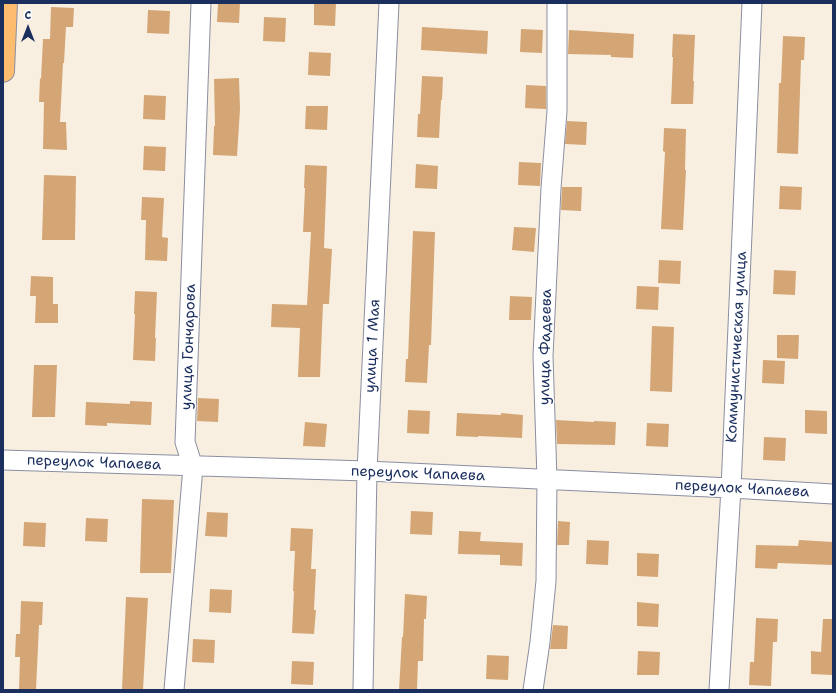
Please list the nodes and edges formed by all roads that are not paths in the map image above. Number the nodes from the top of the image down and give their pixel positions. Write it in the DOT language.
graph roads {
  1 [pos="6,3"];
  2 [pos="201,3"];
  3 [pos="389,3"];
  4 [pos="558,3"];
  5 [pos="752,3"];
  6 [pos="3,71"];
  7 [pos="3,460"];
  8 [pos="193,467"];
  9 [pos="367,471"];
  10 [pos="547,479"];
  11 [pos="730,488"];
  12 [pos="833,494"];
  13 [pos="174,690"];
  14 [pos="363,690"];
  15 [pos="533,690"];
  16 [pos="719,690"];
  1 -- 6 [label="main road"];
  2 -- 8 [label="street, улица Гончарова"];
  3 -- 9 [label="street, улица 1 Мая"];
  4 -- 10 [label="street, улица Фадеева"];
  5 -- 11 [label="street, Коммунистическая улица"];
  7 -- 8 [label="street, переулок Чапаева"];
  8 -- 9 [label="street, переулок Чапаева"];
  8 -- 13 [label="street, улица Гончарова"];
  9 -- 10 [label="street, переулок Чапаева"];
  9 -- 14 [label="street, улица 1 Мая"];
  10 -- 11 [label="street, переулок Чапаева"];
  10 -- 15 [label="street, улица Фадеева"];
  11 -- 12 [label="street, переулок Чапаева"];
  11 -- 16 [label="street, Коммунистическая улица"];
}
